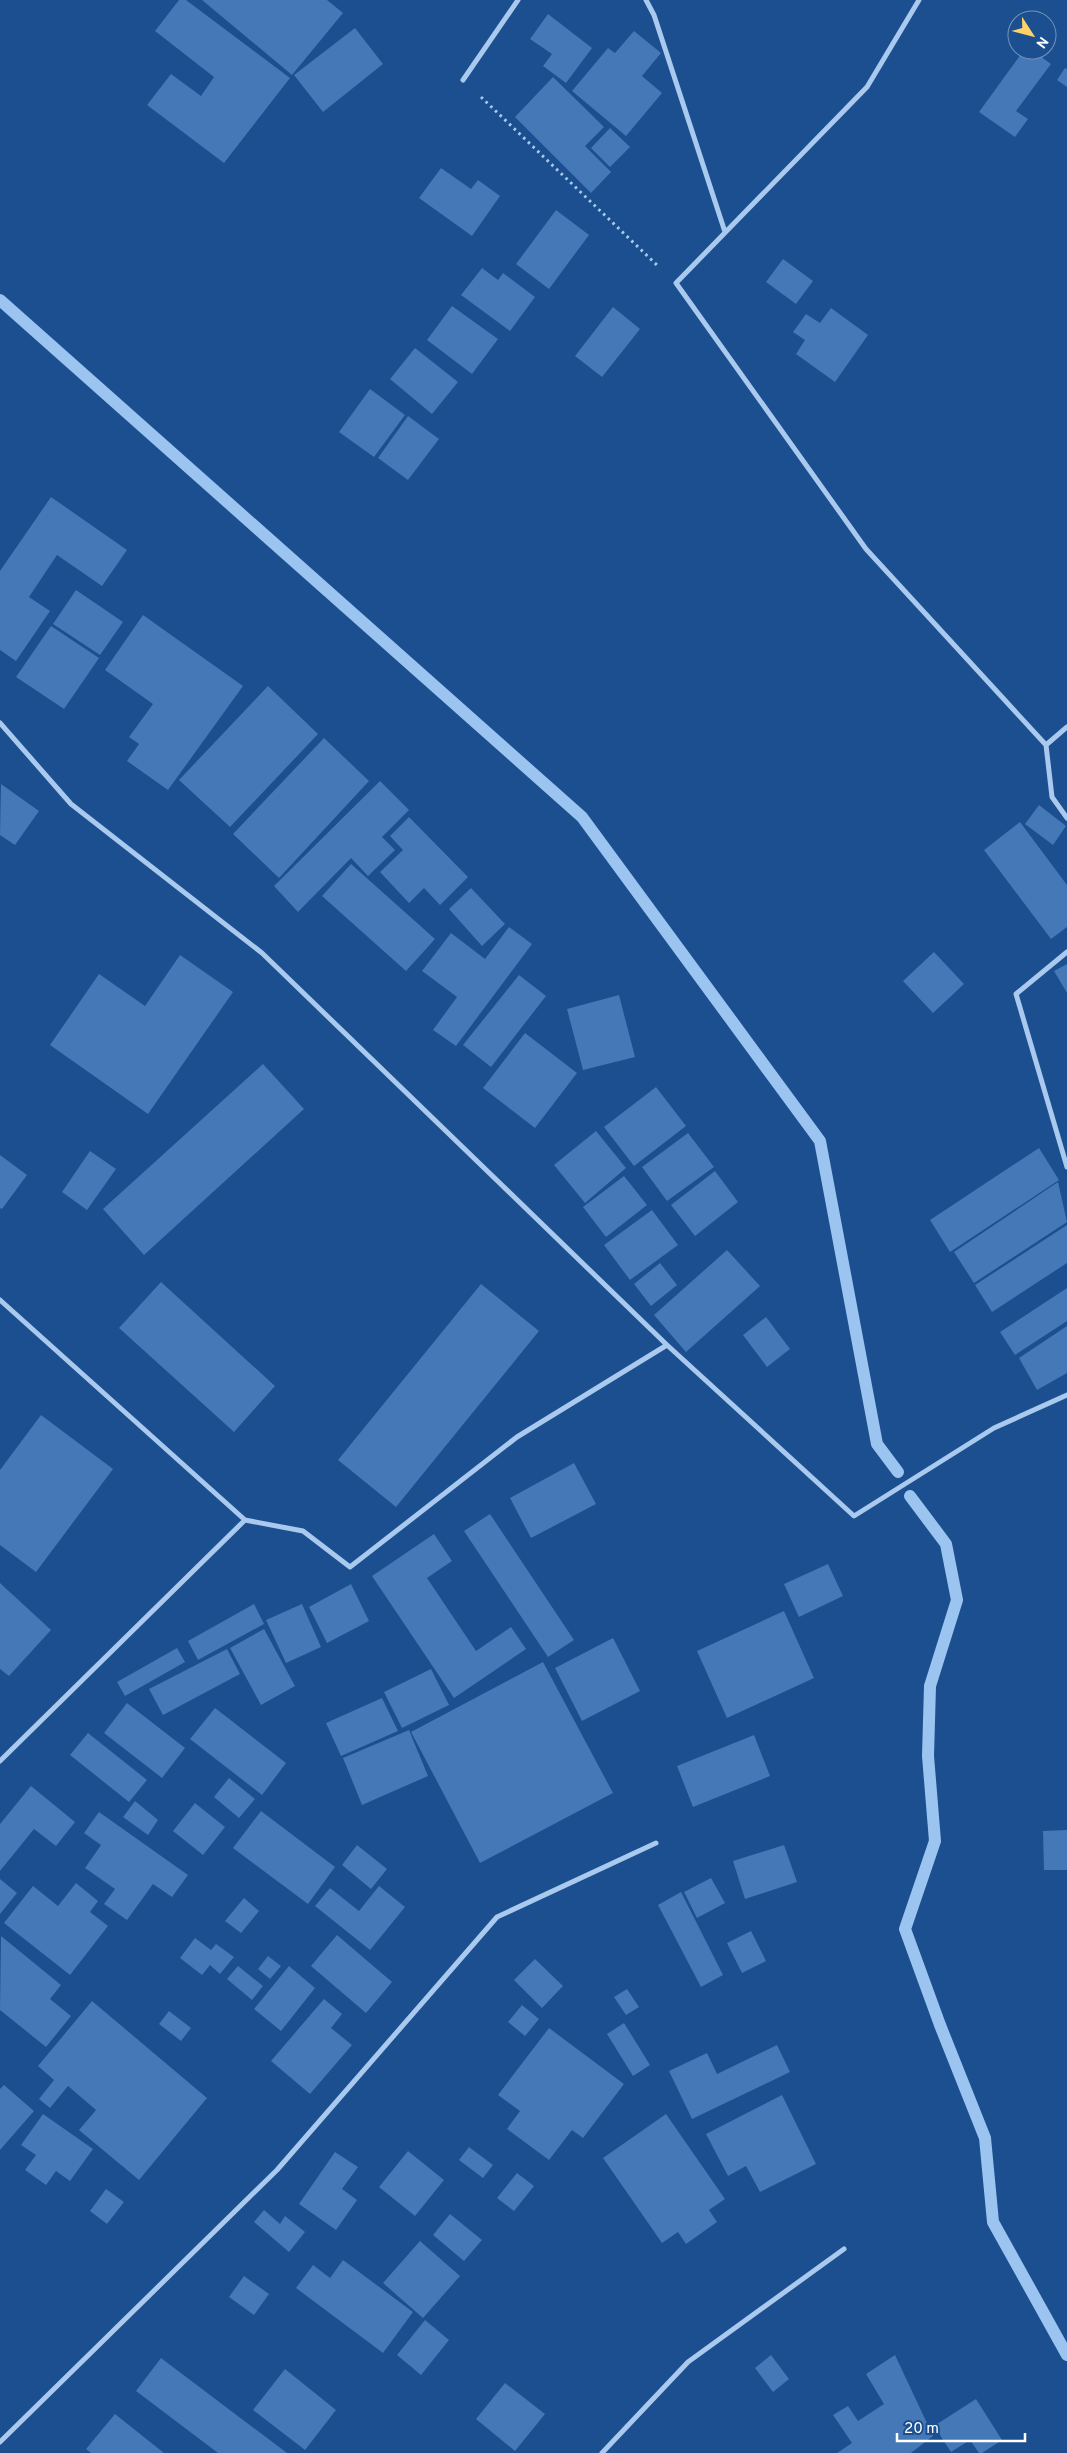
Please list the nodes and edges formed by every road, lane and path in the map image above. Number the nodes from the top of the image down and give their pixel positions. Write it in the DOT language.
graph roads {
  1 [pos="518,0"];
  2 [pos="646,0"];
  3 [pos="919,0"];
  4 [pos="463,80"];
  5 [pos="725,232"];
  6 [pos="676,283"];
  7 [pos="0,723"];
  8 [pos="1067,727"];
  9 [pos="1046,746"];
  10 [pos="1067,818"];
  11 [pos="1067,952"];
  12 [pos="1067,1167"];
  13 [pos="0,1300"];
  14 [pos="667,1345"];
  15 [pos="1067,1395"];
  16 [pos="245,1520"];
  17 [pos="0,1760"];
  18 [pos="656,1843"];
  19 [pos="844,2249"];
  20 [pos="0,2442"];
  21 [pos="602,2453"];
  1 -- 4 [label="street"];
  2 -- 5 [label="street"];
  3 -- 5 [label="street"];
  4 -- 6 [label="path"];
  5 -- 6 [label="street"];
  6 -- 9 [label="street"];
  7 -- 14 [label="street"];
  8 -- 9 [label="street"];
  9 -- 10 [label="street"];
  11 -- 12 [label="street"];
  13 -- 16 [label="street"];
  14 -- 15 [label="street"];
  14 -- 16 [label="street"];
  16 -- 17 [label="street"];
  18 -- 20 [label="street"];
  19 -- 21 [label="street"];
}
